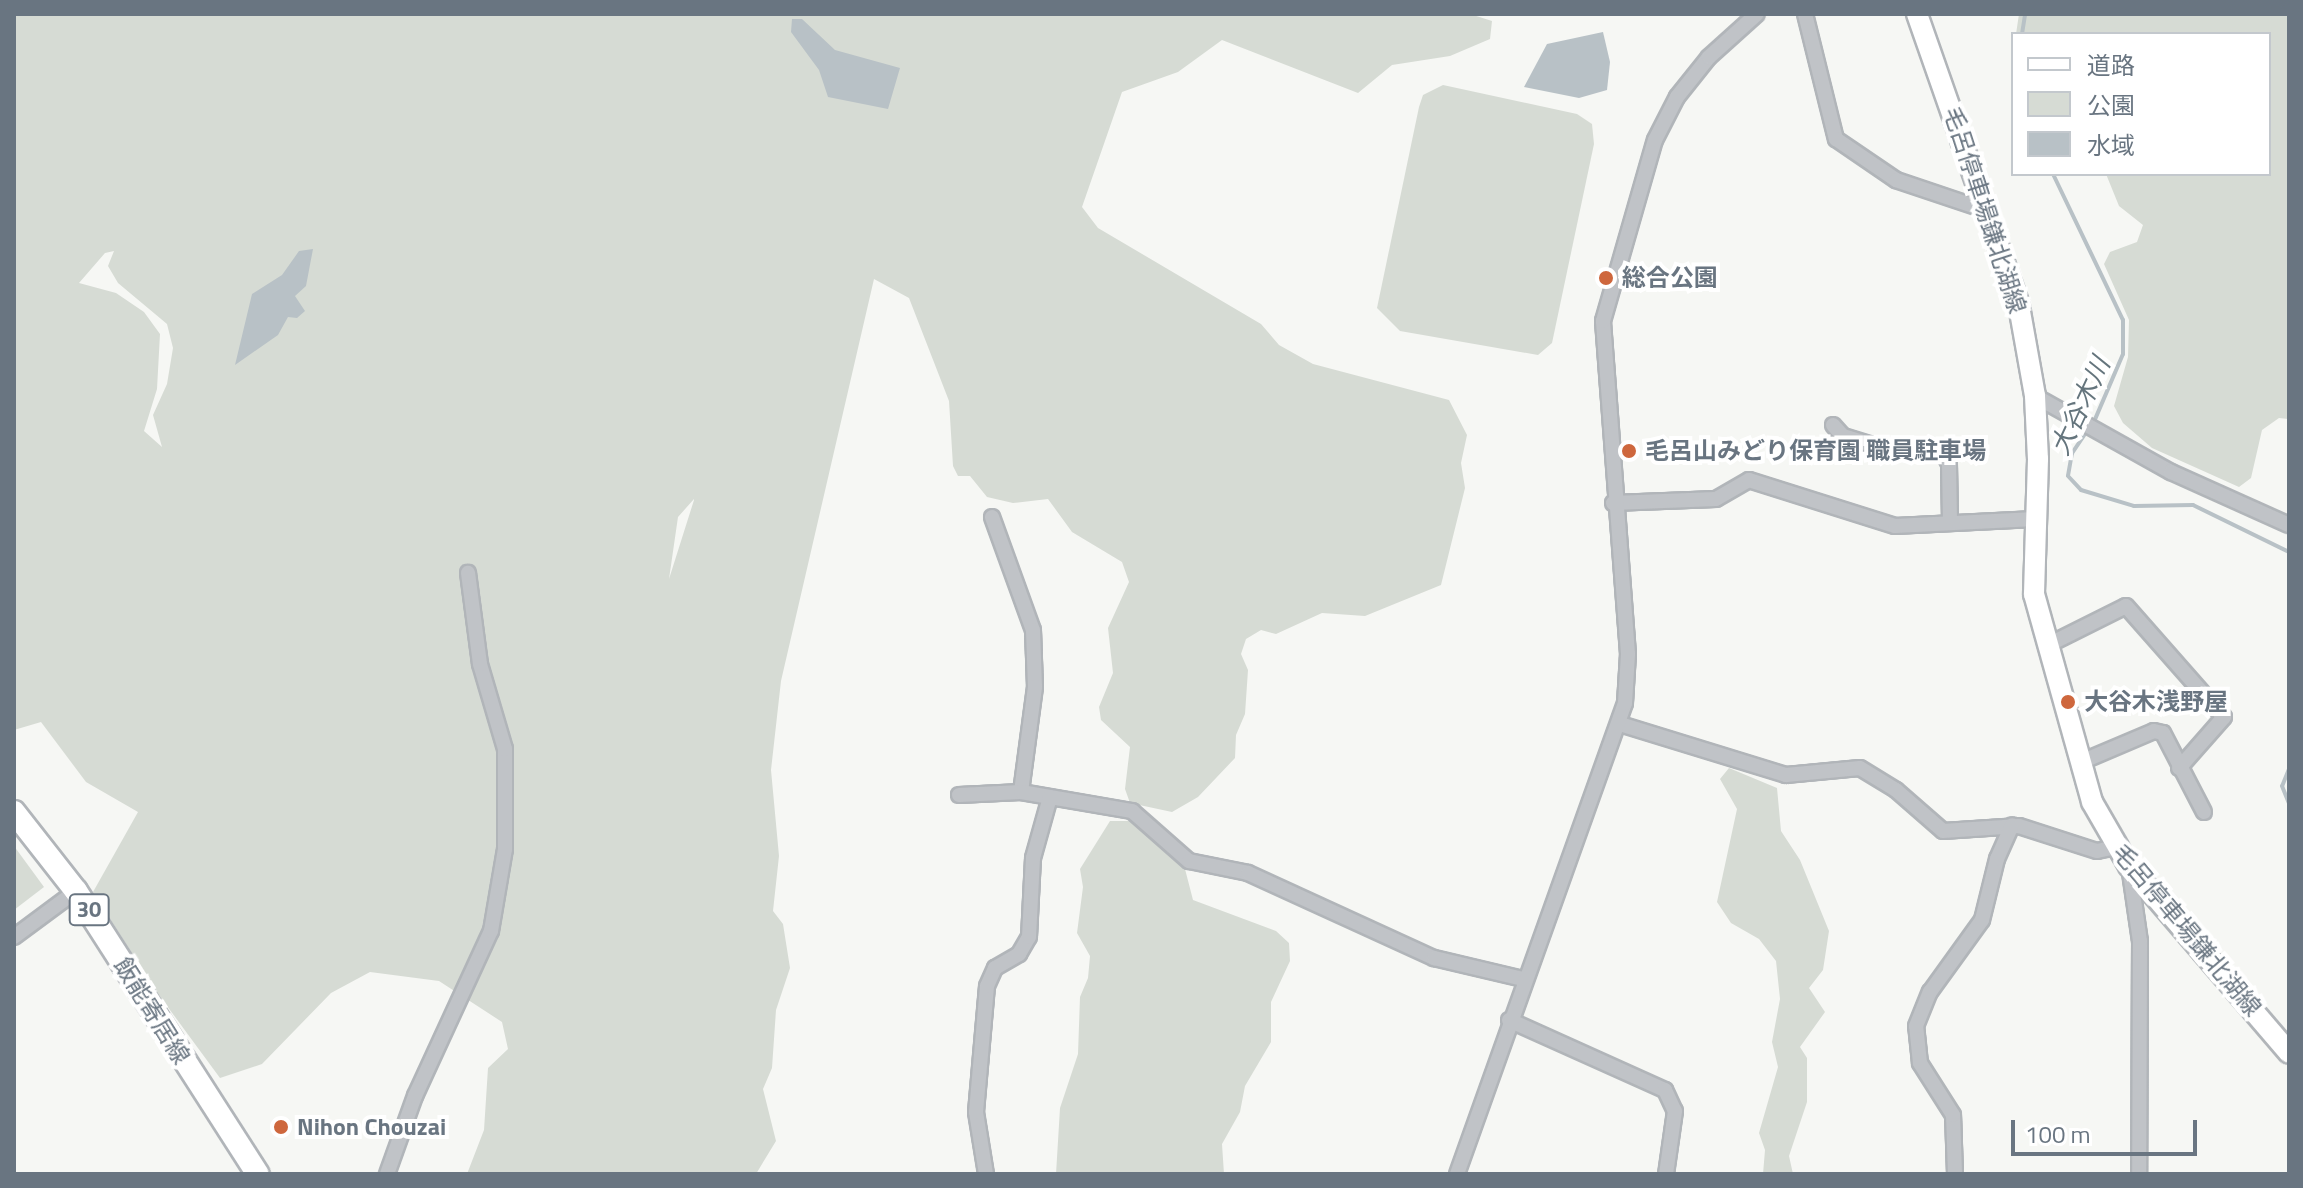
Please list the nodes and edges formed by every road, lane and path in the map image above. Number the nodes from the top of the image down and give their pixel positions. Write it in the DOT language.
graph roads {
  1 [pos="1757,14"];
  2 [pos="1805,14"];
  3 [pos="1917,14"];
  4 [pos="1988,211"];
  5 [pos="2035,396"];
  6 [pos="1833,425"];
  7 [pos="1613,503"];
  8 [pos="992,517"];
  9 [pos="2035,519"];
  10 [pos="1950,523"];
  11 [pos="2289,525"];
  12 [pos="468,573"];
  13 [pos="2046,646"];
  14 [pos="1620,724"];
  15 [pos="2081,762"];
  16 [pos="2179,768"];
  17 [pos="1021,792"];
  18 [pos="959,795"];
  19 [pos="1050,797"];
  20 [pos="14,812"];
  21 [pos="2204,812"];
  22 [pos="2012,825"];
  23 [pos="2116,847"];
  24 [pos="2129,866"];
  25 [pos="76,891"];
  26 [pos="14,937"];
  27 [pos="1523,979"];
  28 [pos="1509,1020"];
  29 [pos="2288,1048"];
  30 [pos="258,1174"];
  31 [pos="387,1174"];
  32 [pos="986,1174"];
  33 [pos="1457,1174"];
  34 [pos="1666,1174"];
  35 [pos="1955,1174"];
  36 [pos="2139,1174"];
  1 -- 7 [label="street"];
  2 -- 4 [label="street"];
  3 -- 4 [label="main road, 毛呂停車場鎌北湖線"];
  4 -- 5 [label="main road, 毛呂停車場鎌北湖線"];
  5 -- 9 [label="main road, 毛呂停車場鎌北湖線"];
  5 -- 11 [label="street"];
  6 -- 10 [label="street"];
  7 -- 10 [label="street"];
  7 -- 14 [label="street"];
  8 -- 17 [label="street"];
  9 -- 10 [label="street"];
  9 -- 13 [label="main road, 毛呂停車場鎌北湖線"];
  12 -- 31 [label="street"];
  13 -- 15 [label="main road, 毛呂停車場鎌北湖線"];
  13 -- 16 [label="street"];
  14 -- 22 [label="street"];
  14 -- 27 [label="street"];
  15 -- 16 [label="street"];
  15 -- 23 [label="main road, 毛呂停車場鎌北湖線"];
  16 -- 21 [label="street"];
  17 -- 18 [label="street"];
  17 -- 19 [label="street"];
  19 -- 27 [label="street"];
  19 -- 32 [label="street"];
  20 -- 25 [label="main road, 飯能寄居線 / 30"];
  22 -- 23 [label="street"];
  22 -- 35 [label="street"];
  23 -- 24 [label="main road, 毛呂停車場鎌北湖線"];
  24 -- 29 [label="main road, 毛呂停車場鎌北湖線"];
  24 -- 36 [label="street"];
  25 -- 26 [label="street"];
  25 -- 30 [label="main road, 飯能寄居線 / 30"];
  27 -- 28 [label="street"];
  28 -- 33 [label="street"];
  28 -- 34 [label="street"];
}
